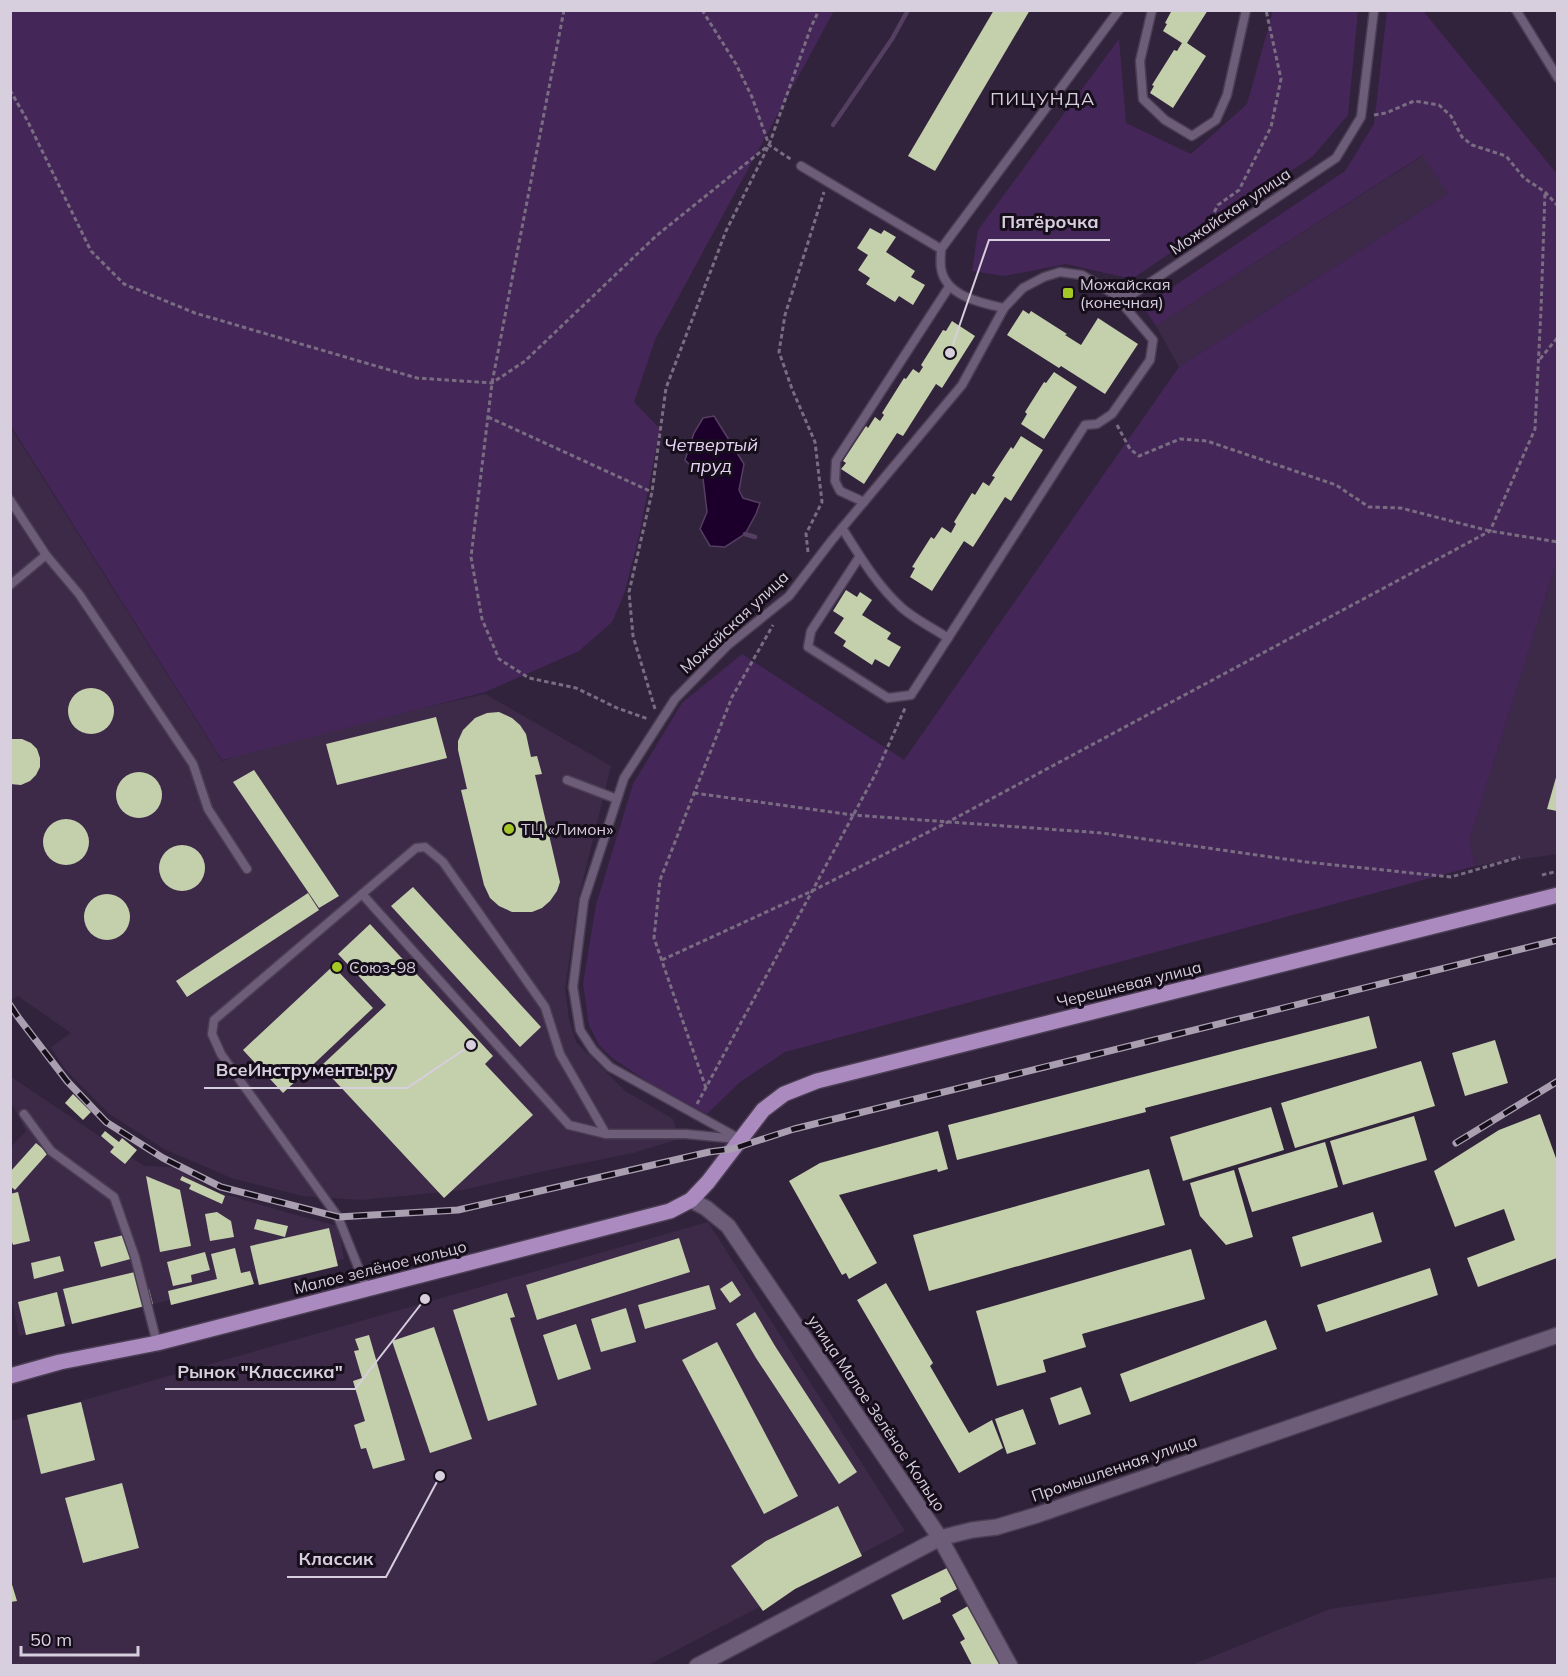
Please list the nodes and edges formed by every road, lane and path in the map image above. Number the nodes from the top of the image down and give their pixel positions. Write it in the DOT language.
graph roads {
  1 [pos="564,10"];
  2 [pos="702,10"];
  3 [pos="819,10"];
  4 [pos="1119,10"];
  5 [pos="1152,10"];
  6 [pos="1246,10"];
  7 [pos="1266,10"];
  8 [pos="1374,10"];
  9 [pos="1516,10"];
  10 [pos="1557,78"];
  11 [pos="10,90"];
  12 [pos="1361,117"];
  13 [pos="769,145"];
  14 [pos="801,166"];
  15 [pos="827,181"];
  16 [pos="1545,192"];
  17 [pos="1557,206"];
  18 [pos="941,249"];
  19 [pos="1192,255"];
  20 [pos="949,287"];
  21 [pos="1114,294"];
  22 [pos="1004,308"];
  23 [pos="1557,337"];
  24 [pos="1538,361"];
  25 [pos="492,383"];
  26 [pos="1112,414"];
  27 [pos="488,417"];
  28 [pos="652,492"];
  29 [pos="10,500"];
  30 [pos="864,502"];
  31 [pos="842,528"];
  32 [pos="1490,531"];
  33 [pos="1557,542"];
  34 [pos="46,555"];
  35 [pos="860,556"];
  36 [pos="810,568"];
  37 [pos="10,585"];
  38 [pos="789,596"];
  39 [pos="948,638"];
  40 [pos="911,695"];
  41 [pos="659,723"];
  42 [pos="567,780"];
  43 [pos="694,793"];
  44 [pos="617,799"];
  45 [pos="854,815"];
  46 [pos="948,822"];
  47 [pos="1520,857"];
  48 [pos="247,869"];
  49 [pos="1557,871"];
  50 [pos="1542,875"];
  51 [pos="812,891"];
  52 [pos="363,894"];
  53 [pos="1557,895"];
  54 [pos="662,960"];
  55 [pos="706,1088"];
  56 [pos="692,1113"];
  57 [pos="24,1114"];
  58 [pos="606,1134"];
  59 [pos="736,1144"];
  60 [pos="691,1200"];
  61 [pos="366,1289"];
  62 [pos="1557,1335"];
  63 [pos="157,1343"];
  64 [pos="10,1376"];
  65 [pos="940,1538"];
  66 [pos="697,1665"];
  67 [pos="1010,1665"];
  1 -- 25 [label="path"];
  2 -- 13 [label="path"];
  3 -- 13 [label="path"];
  4 -- 18 [label="lane"];
  5 -- 6 [label="lane"];
  7 -- 19 [label="path"];
  8 -- 12 [label="lane, Можайская улица"];
  9 -- 10 [label="lane"];
  11 -- 25 [label="path"];
  12 -- 16 [label="path"];
  12 -- 19 [label="lane, Можайская улица"];
  13 -- 14 [label="path"];
  13 -- 25 [label="path"];
  13 -- 28 [label="path"];
  14 -- 15 [label="lane"];
  15 -- 18 [label="lane"];
  15 -- 36 [label="path"];
  16 -- 17 [label="path"];
  16 -- 24 [label="path"];
  18 -- 20 [label="lane"];
  19 -- 21 [label="lane, Можайская улица"];
  20 -- 22 [label="lane"];
  20 -- 30 [label="lane"];
  21 -- 22 [label="lane, Можайская улица"];
  21 -- 26 [label="lane"];
  22 -- 30 [label="lane, Можайская улица"];
  23 -- 24 [label="path"];
  24 -- 32 [label="path"];
  25 -- 27 [label="path"];
  26 -- 32 [label="path"];
  26 -- 39 [label="lane"];
  27 -- 28 [label="path"];
  27 -- 41 [label="path"];
  28 -- 41 [label="path"];
  29 -- 34 [label="lane"];
  30 -- 31 [label="lane, Можайская улица"];
  31 -- 35 [label="lane"];
  31 -- 36 [label="lane, Можайская улица"];
  32 -- 33 [label="path"];
  32 -- 46 [label="path"];
  34 -- 37 [label="lane"];
  34 -- 48 [label="lane"];
  35 -- 39 [label="lane"];
  35 -- 40 [label="lane"];
  36 -- 38 [label="lane, Можайская улица"];
  38 -- 41 [label="lane, Можайская улица"];
  38 -- 43 [label="path"];
  39 -- 40 [label="lane"];
  40 -- 45 [label="path"];
  41 -- 44 [label="lane, Можайская улица"];
  42 -- 44 [label="lane"];
  43 -- 45 [label="path"];
  43 -- 54 [label="path"];
  44 -- 56 [label="lane, Можайская улица"];
  45 -- 46 [label="path"];
  45 -- 51 [label="path"];
  46 -- 47 [label="path"];
  46 -- 51 [label="path"];
  49 -- 50 [label="path"];
  51 -- 54 [label="path"];
  51 -- 55 [label="path"];
  52 -- 58 [label="lane"];
  52 -- 58 [label="lane"];
  52 -- 61 [label="lane"];
  53 -- 59 [label="main road, Черешневая улица"];
  54 -- 55 [label="path"];
  55 -- 56 [label="path"];
  56 -- 59 [label="lane, Можайская улица"];
  57 -- 63 [label="lane"];
  58 -- 59 [label="lane"];
  59 -- 60 [label="main road, Малое зелёное кольцо"];
  60 -- 61 [label="main road, Малое зелёное кольцо"];
  60 -- 65 [label="street, улица Малое Зелёное Кольцо"];
  61 -- 63 [label="main road, Малое зелёное кольцо"];
  62 -- 65 [label="street, Промышленная улица"];
  63 -- 64 [label="main road, Малое зелёное кольцо"];
  65 -- 66 [label="street, Промышленная улица"];
  65 -- 67 [label="street, улица Малое Зелёное Кольцо"];
}
